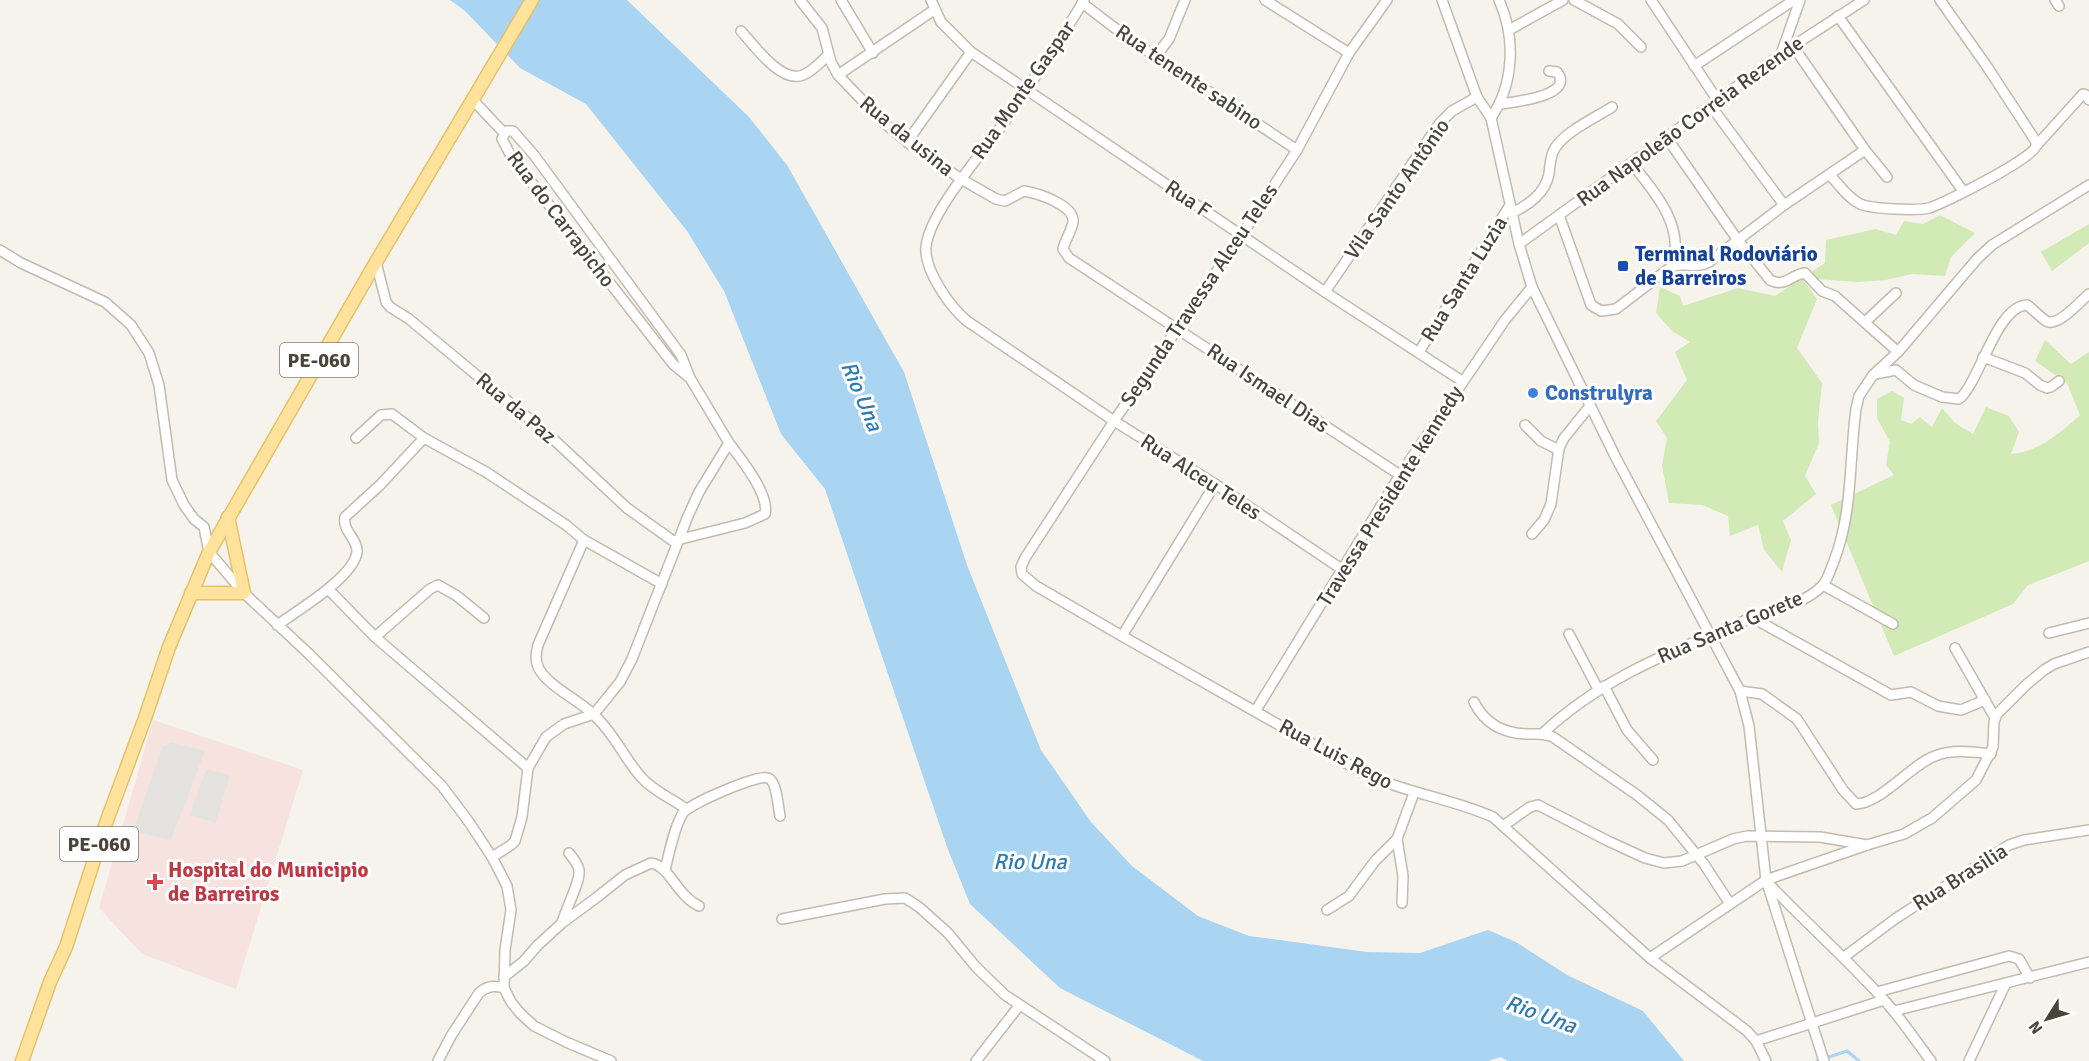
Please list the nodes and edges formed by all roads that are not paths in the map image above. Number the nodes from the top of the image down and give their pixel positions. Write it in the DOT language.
graph roads {
  1 [pos="532,0"];
  2 [pos="800,0"];
  3 [pos="841,0"];
  4 [pos="1185,0"];
  5 [pos="1265,0"];
  6 [pos="1387,0"];
  7 [pos="1443,0"];
  8 [pos="1499,0"];
  9 [pos="1563,0"];
  10 [pos="1574,0"];
  11 [pos="1651,0"];
  12 [pos="1794,0"];
  13 [pos="1800,0"];
  14 [pos="1864,0"];
  15 [pos="1940,0"];
  16 [pos="1083,2"];
  17 [pos="932,5"];
  18 [pos="1838,16"];
  19 [pos="1509,30"];
  20 [pos="741,31"];
  21 [pos="1793,46"];
  22 [pos="1641,47"];
  23 [pos="970,52"];
  24 [pos="873,53"];
  25 [pos="1349,53"];
  26 [pos="828,54"];
  27 [pos="1781,54"];
  28 [pos="1156,56"];
  29 [pos="1694,66"];
  30 [pos="1549,71"];
  31 [pos="838,75"];
  32 [pos="1028,89"];
  33 [pos="1478,97"];
  34 [pos="472,99"];
  35 [pos="2089,100"];
  36 [pos="1501,104"];
  37 [pos="1715,104"];
  38 [pos="1612,107"];
  39 [pos="1491,118"];
  40 [pos="504,134"];
  41 [pos="1667,138"];
  42 [pos="908,142"];
  43 [pos="2036,146"];
  44 [pos="1297,150"];
  45 [pos="1865,150"];
  46 [pos="1632,164"];
  47 [pos="1830,175"];
  48 [pos="1887,177"];
  49 [pos="961,179"];
  50 [pos="2089,185"];
  51 [pos="1963,191"];
  52 [pos="1784,205"];
  53 [pos="1511,209"];
  54 [pos="1559,215"];
  55 [pos="1241,236"];
  56 [pos="1737,239"];
  57 [pos="1519,244"];
  58 [pos="0,250"];
  59 [pos="376,262"];
  60 [pos="1671,267"];
  61 [pos="1532,287"];
  62 [pos="1325,292"];
  63 [pos="1896,293"];
  64 [pos="2089,294"];
  65 [pos="946,298"];
  66 [pos="1865,322"];
  67 [pos="1178,328"];
  68 [pos="1419,352"];
  69 [pos="1898,352"];
  70 [pos="1983,357"];
  71 [pos="1873,375"];
  72 [pos="690,378"];
  73 [pos="1462,381"];
  74 [pos="2059,381"];
  75 [pos="1590,406"];
  76 [pos="1114,421"];
  77 [pos="1525,425"];
  78 [pos="356,438"];
  79 [pos="424,438"];
  80 [pos="729,443"];
  81 [pos="1559,450"];
  82 [pos="1400,475"];
  83 [pos="1215,484"];
  84 [pos="228,517"];
  85 [pos="1532,534"];
  86 [pos="584,540"];
  87 [pos="676,541"];
  88 [pos="209,552"];
  89 [pos="1343,570"];
  90 [pos="662,584"];
  91 [pos="1823,585"];
  92 [pos="1036,586"];
  93 [pos="329,590"];
  94 [pos="191,593"];
  95 [pos="244,593"];
  96 [pos="484,618"];
  97 [pos="1753,618"];
  98 [pos="2089,623"];
  99 [pos="1893,624"];
  100 [pos="277,625"];
  101 [pos="2049,633"];
  102 [pos="1569,634"];
  103 [pos="1711,635"];
  104 [pos="1122,636"];
  105 [pos="375,637"];
  106 [pos="1955,648"];
  107 [pos="2089,652"];
  108 [pos="1601,688"];
  109 [pos="1740,691"];
  110 [pos="1985,700"];
  111 [pos="1474,702"];
  112 [pos="1256,710"];
  113 [pos="594,714"];
  114 [pos="1995,718"];
  115 [pos="1543,733"];
  116 [pos="1990,754"];
  117 [pos="1653,760"];
  118 [pos="528,768"];
  119 [pos="1413,793"];
  120 [pos="686,810"];
  121 [pos="780,816"];
  122 [pos="1503,826"];
  123 [pos="2089,830"];
  124 [pos="1762,836"];
  125 [pos="1398,839"];
  126 [pos="1867,844"];
  127 [pos="569,853"];
  128 [pos="1696,856"];
  129 [pos="492,857"];
  130 [pos="664,870"];
  131 [pos="1766,880"];
  132 [pos="1402,903"];
  133 [pos="1730,904"];
  134 [pos="699,906"];
  135 [pos="1327,910"];
  136 [pos="782,918"];
  137 [pos="562,923"];
  138 [pos="1844,957"];
  139 [pos="1650,958"];
  140 [pos="2089,962"];
  141 [pos="504,977"];
  142 [pos="2030,978"];
  143 [pos="2006,983"];
  144 [pos="504,988"];
  145 [pos="1880,996"];
  146 [pos="1019,1006"];
  147 [pos="1894,1011"];
  148 [pos="1812,1023"];
  149 [pos="1756,1041"];
  150 [pos="1823,1059"];
  151 [pos="22,1061"];
  152 [pos="438,1061"];
  153 [pos="611,1061"];
  154 [pos="976,1061"];
  155 [pos="1104,1061"];
  156 [pos="1766,1061"];
  157 [pos="1931,1061"];
  158 [pos="1970,1061"];
  1 -- 34 [label="main road, PE-060"];
  2 -- 26 [label="street, Rua da usina"];
  3 -- 24 [label="street"];
  4 -- 28 [label="street, Rua tenente sabino"];
  5 -- 25 [label="street"];
  6 -- 25 [label="street, Segunda Travessa Alceu Teles"];
  7 -- 33 [label="street"];
  8 -- 19 [label="street"];
  9 -- 19 [label="street"];
  10 -- 22 [label="street"];
  11 -- 29 [label="street"];
  12 -- 29 [label="street"];
  13 -- 27 [label="street"];
  14 -- 18 [label="street, Rua Napoleão Correia Rezende"];
  15 -- 43 [label="street"];
  16 -- 28 [label="street, Rua tenente sabino"];
  16 -- 32 [label="street, Rua Monte Gaspar"];
  17 -- 23 [label="street, Rua F"];
  17 -- 24 [label="street"];
  18 -- 21 [label="street, Rua Napoleão Correia Rezende"];
  18 -- 51 [label="street"];
  19 -- 36 [label="street"];
  20 -- 26 [label="street"];
  21 -- 27 [label="street, Rua Napoleão Correia Rezende"];
  21 -- 45 [label="street"];
  23 -- 32 [label="street, Rua F"];
  23 -- 42 [label="street"];
  24 -- 31 [label="street"];
  25 -- 44 [label="street, Segunda Travessa Alceu Teles"];
  26 -- 31 [label="street, Rua da usina"];
  27 -- 37 [label="street, Rua Napoleão Correia Rezende"];
  28 -- 44 [label="street, Rua tenente sabino"];
  29 -- 37 [label="street"];
  30 -- 36 [label="street"];
  31 -- 42 [label="street, Rua da usina"];
  32 -- 49 [label="street, Rua Monte Gaspar"];
  32 -- 55 [label="street, Rua F"];
  33 -- 39 [label="street"];
  33 -- 62 [label="street, Vila Santo Antônio"];
  34 -- 40 [label="street"];
  34 -- 59 [label="main road, PE-060 / PE-060"];
  35 -- 43 [label="street"];
  36 -- 39 [label="street"];
  37 -- 41 [label="street, Rua Napoleão Correia Rezende"];
  37 -- 52 [label="street"];
  38 -- 53 [label="street"];
  39 -- 53 [label="street"];
  40 -- 72 [label="street, Rua do Carrapicho"];
  40 -- 72 [label="street, Rua do Carrapicho"];
  41 -- 46 [label="street, Rua Napoleão Correia Rezende"];
  41 -- 56 [label="street"];
  42 -- 49 [label="street, Rua da usina"];
  43 -- 51 [label="street"];
  44 -- 55 [label="street, Segunda Travessa Alceu Teles"];
  45 -- 47 [label="street"];
  45 -- 48 [label="street"];
  46 -- 54 [label="street, Rua Napoleão Correia Rezende"];
  46 -- 60 [label="street"];
  47 -- 51 [label="street"];
  47 -- 52 [label="street"];
  49 -- 65 [label="street, Rua Monte Gaspar"];
  49 -- 67 [label="street, Rua Ismael Dias"];
  50 -- 69 [label="street, Rua Santa Gorete"];
  52 -- 56 [label="street"];
  53 -- 57 [label="street"];
  53 -- 68 [label="street, Rua Santa Luzia"];
  54 -- 57 [label="street, Rua Napoleão Correia Rezende"];
  54 -- 60 [label="street"];
  55 -- 62 [label="street, Rua F"];
  55 -- 67 [label="street, Segunda Travessa Alceu Teles"];
  56 -- 60 [label="street"];
  56 -- 66 [label="street"];
  57 -- 61 [label="street"];
  58 -- 88 [label="street"];
  59 -- 84 [label="main road, PE-060 / PE-060"];
  59 -- 87 [label="street, Rua da Paz"];
  61 -- 73 [label="street, Travessa Presidente kennedy"];
  61 -- 75 [label="street"];
  62 -- 68 [label="street, Rua F"];
  63 -- 66 [label="street"];
  64 -- 70 [label="street"];
  65 -- 76 [label="street, Rua Alceu Teles"];
  66 -- 69 [label="street"];
  67 -- 76 [label="street, Segunda Travessa Alceu Teles"];
  67 -- 82 [label="street, Rua Ismael Dias"];
  68 -- 73 [label="street, Rua F"];
  69 -- 71 [label="street, Rua Santa Gorete"];
  70 -- 71 [label="street"];
  70 -- 74 [label="street"];
  71 -- 91 [label="street, Rua Santa Gorete"];
  72 -- 80 [label="street"];
  73 -- 82 [label="street, Travessa Presidente kennedy"];
  75 -- 81 [label="street"];
  75 -- 103 [label="street"];
  76 -- 83 [label="street, Rua Alceu Teles"];
  76 -- 92 [label="street, Segunda Travessa Alceu Teles"];
  77 -- 81 [label="street"];
  78 -- 79 [label="street"];
  79 -- 86 [label="street"];
  79 -- 93 [label="street"];
  80 -- 87 [label="street"];
  80 -- 87 [label="street"];
  81 -- 85 [label="street"];
  82 -- 89 [label="street, Travessa Presidente kennedy"];
  83 -- 89 [label="street, Rua Alceu Teles"];
  83 -- 104 [label="street"];
  84 -- 88 [label="main road, PE-060 / PE-060"];
  84 -- 95 [label="main road"];
  86 -- 90 [label="street"];
  86 -- 113 [label="street"];
  87 -- 90 [label="street"];
  88 -- 94 [label="main road, PE-060 / PE-060"];
  88 -- 95 [label="street"];
  89 -- 112 [label="street, Travessa Presidente kennedy"];
  90 -- 113 [label="street"];
  91 -- 97 [label="street, Rua Santa Gorete"];
  91 -- 99 [label="street"];
  92 -- 104 [label="street, Rua Luis Rego"];
  93 -- 100 [label="street"];
  93 -- 105 [label="street"];
  94 -- 95 [label="main road"];
  94 -- 151 [label="main road, PE-060 / PE-060"];
  95 -- 100 [label="street"];
  96 -- 105 [label="street"];
  97 -- 103 [label="street, Rua Santa Gorete"];
  97 -- 110 [label="street"];
  98 -- 101 [label="street"];
  100 -- 129 [label="street"];
  102 -- 108 [label="street"];
  103 -- 108 [label="street, Rua Santa Gorete"];
  103 -- 109 [label="street"];
  104 -- 112 [label="street, Rua Luis Rego"];
  105 -- 118 [label="street"];
  106 -- 110 [label="street"];
  107 -- 114 [label="street"];
  108 -- 115 [label="street, Rua Santa Gorete"];
  108 -- 117 [label="street"];
  109 -- 116 [label="street"];
  109 -- 124 [label="street"];
  110 -- 114 [label="street"];
  111 -- 115 [label="street"];
  112 -- 119 [label="street, Rua Luis Rego"];
  113 -- 118 [label="street"];
  113 -- 120 [label="street"];
  114 -- 116 [label="street"];
  115 -- 128 [label="street"];
  116 -- 126 [label="street"];
  118 -- 129 [label="street"];
  119 -- 122 [label="street, Rua Luis Rego"];
  119 -- 125 [label="street"];
  120 -- 121 [label="street"];
  120 -- 130 [label="street"];
  122 -- 128 [label="street"];
  122 -- 139 [label="street, Rua Luis Rego"];
  123 -- 138 [label="street, Rua Brasilia"];
  124 -- 126 [label="street"];
  124 -- 128 [label="street"];
  124 -- 131 [label="street"];
  125 -- 132 [label="street"];
  125 -- 135 [label="street"];
  126 -- 131 [label="street"];
  127 -- 137 [label="street"];
  128 -- 133 [label="street"];
  129 -- 141 [label="street"];
  130 -- 134 [label="street"];
  130 -- 137 [label="street"];
  131 -- 133 [label="street"];
  131 -- 138 [label="street"];
  131 -- 148 [label="street"];
  133 -- 139 [label="street"];
  136 -- 146 [label="street"];
  137 -- 141 [label="street"];
  138 -- 145 [label="street"];
  139 -- 149 [label="street, Rua Luis Rego"];
  140 -- 142 [label="street"];
  141 -- 144 [label="street"];
  142 -- 143 [label="street"];
  142 -- 145 [label="street"];
  143 -- 147 [label="street"];
  143 -- 158 [label="street"];
  144 -- 152 [label="street"];
  144 -- 153 [label="street"];
  145 -- 147 [label="street"];
  145 -- 148 [label="street"];
  146 -- 154 [label="street"];
  146 -- 155 [label="street"];
  147 -- 157 [label="street"];
  148 -- 149 [label="street"];
  148 -- 150 [label="street"];
  149 -- 156 [label="street"];
}
